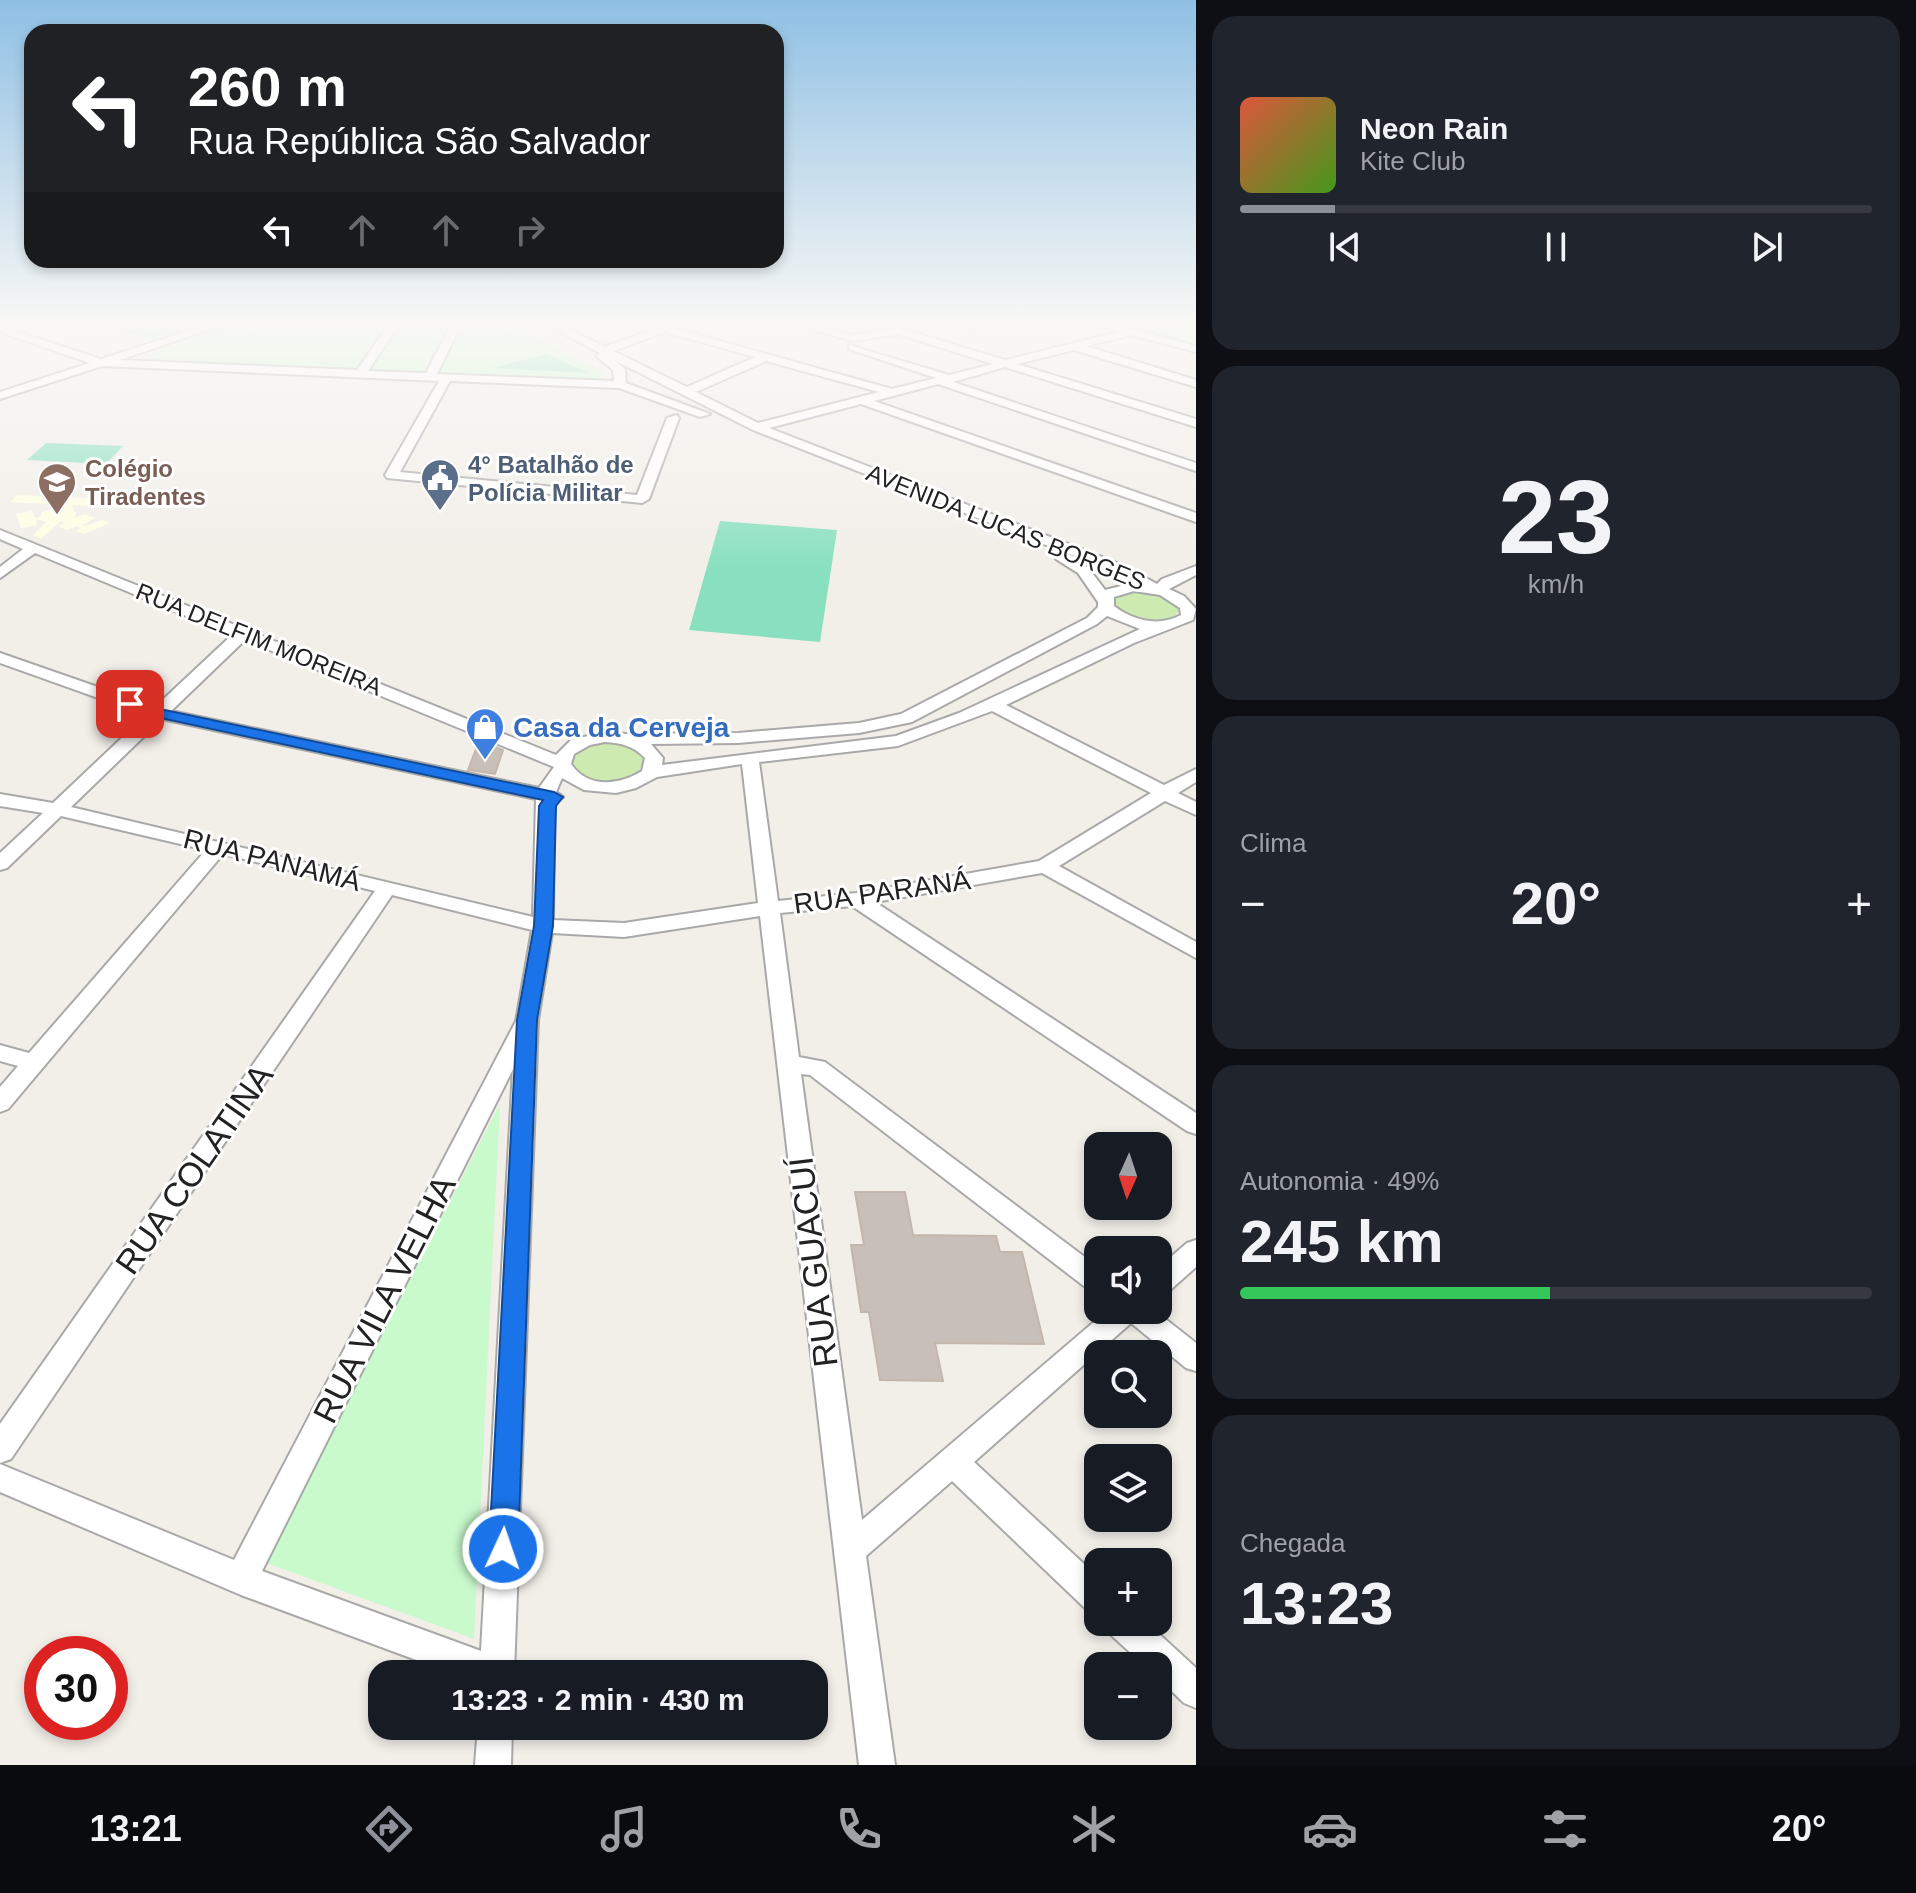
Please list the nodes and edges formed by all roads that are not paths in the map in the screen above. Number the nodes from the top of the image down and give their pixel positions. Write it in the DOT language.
graph roads {
  1 [pos="431,405"];
  2 [pos="678,405"];
  3 [pos="713,405"];
  4 [pos="845,405"];
  5 [pos="875,405"];
  6 [pos="1018,405"];
  7 [pos="1140,405"];
  8 [pos="673,418"];
  9 [pos="1196,423"];
  10 [pos="757,427"];
  11 [pos="1196,467"];
  12 [pos="1196,518"];
  13 [pos="0,534"];
  14 [pos="34,547"];
  15 [pos="1196,570"];
  16 [pos="0,574"];
  17 [pos="1159,591"];
  18 [pos="1177,597"];
  19 [pos="1196,601"];
  20 [pos="1105,603"];
  21 [pos="1166,626"];
  22 [pos="1196,628"];
  23 [pos="243,633"];
  24 [pos="0,658"];
  25 [pos="991,704"];
  26 [pos="156,713"];
  27 [pos="629,739"];
  28 [pos="582,741"];
  29 [pos="517,744"];
  30 [pos="750,759"];
  31 [pos="562,766"];
  32 [pos="651,773"];
  33 [pos="1196,774"];
  34 [pos="589,786"];
  35 [pos="1165,793"];
  36 [pos="0,800"];
  37 [pos="549,800"];
  38 [pos="56,809"];
  39 [pos="1196,809"];
  40 [pos="219,847"];
  41 [pos="0,864"];
  42 [pos="1045,866"];
  43 [pos="387,888"];
  44 [pos="856,899"];
  45 [pos="769,908"];
  46 [pos="543,926"];
  47 [pos="1196,951"];
  48 [pos="527,1020"];
  49 [pos="0,1053"];
  50 [pos="34,1063"];
  51 [pos="788,1063"];
  52 [pos="0,1103"];
  53 [pos="1196,1125"];
  54 [pos="1196,1251"];
  55 [pos="1084,1271"];
  56 [pos="1172,1272"];
  57 [pos="1111,1324"];
  58 [pos="1152,1324"];
  59 [pos="1196,1359"];
  60 [pos="0,1449"];
  61 [pos="953,1462"];
  62 [pos="0,1478"];
  63 [pos="848,1552"];
  64 [pos="241,1579"];
  65 [pos="1084,1586"];
  66 [pos="1137,1636"];
  67 [pos="459,1660"];
  68 [pos="498,1660"];
  69 [pos="1196,1691"];
  70 [pos="494,1740"];
  71 [pos="493,1765"];
  72 [pos="877,1765"];
  1 -- 8 [label="street"];
  2 -- 20 [label="street, AVENIDA LUCAS BORGES"];
  3 -- 10 [label="street, AVENIDA LUCAS BORGES"];
  4 -- 10 [label="street"];
  5 -- 12 [label="street"];
  6 -- 11 [label="street"];
  7 -- 9 [label="street"];
  10 -- 17 [label="street, AVENIDA LUCAS BORGES"];
  13 -- 14 [label="street, RUA DELFIM MOREIRA"];
  14 -- 16 [label="street"];
  14 -- 23 [label="street, RUA DELFIM MOREIRA"];
  15 -- 17 [label="street"];
  17 -- 18 [label="street, AVENIDA LUCAS BORGES"];
  17 -- 20 [label="street"];
  18 -- 19 [label="street, AVENIDA LUCAS BORGES"];
  18 -- 21 [label="street"];
  20 -- 21 [label="street"];
  20 -- 27 [label="street"];
  21 -- 22 [label="street"];
  21 -- 25 [label="street"];
  23 -- 26 [label="street"];
  23 -- 29 [label="street, RUA DELFIM MOREIRA"];
  24 -- 26 [label="street"];
  25 -- 30 [label="street"];
  25 -- 35 [label="street"];
  26 -- 37 [label="street"];
  26 -- 38 [label="street"];
  27 -- 28 [label="street"];
  27 -- 32 [label="street"];
  28 -- 29 [label="street"];
  28 -- 31 [label="street"];
  29 -- 31 [label="street, RUA DELFIM MOREIRA"];
  30 -- 32 [label="street"];
  30 -- 45 [label="street, RUA GUACUÍ"];
  31 -- 34 [label="street, RUA DELFIM MOREIRA"];
  31 -- 37 [label="street"];
  32 -- 34 [label="street"];
  33 -- 35 [label="street, RUA PARANÁ"];
  34 -- 37 [label="street"];
  35 -- 39 [label="street"];
  35 -- 42 [label="street, RUA PARANÁ"];
  36 -- 38 [label="street, RUA PANAMÁ"];
  37 -- 46 [label="street"];
  38 -- 40 [label="street, RUA PANAMÁ"];
  38 -- 41 [label="street"];
  40 -- 43 [label="street, RUA PANAMÁ"];
  40 -- 50 [label="street"];
  42 -- 44 [label="street, RUA PARANÁ"];
  42 -- 47 [label="street"];
  43 -- 46 [label="street, RUA PANAMÁ"];
  43 -- 60 [label="street, RUA COLATINA"];
  44 -- 45 [label="street, RUA PARANÁ"];
  44 -- 53 [label="street"];
  45 -- 46 [label="street, RUA PARANÁ"];
  45 -- 51 [label="street, RUA GUACUÍ"];
  46 -- 48 [label="street"];
  48 -- 64 [label="street, RUA VILA VELHA"];
  48 -- 68 [label="street"];
  49 -- 50 [label="street"];
  50 -- 52 [label="street"];
  51 -- 55 [label="street"];
  51 -- 63 [label="street, RUA GUACUÍ"];
  54 -- 56 [label="street"];
  57 -- 61 [label="street"];
  58 -- 59 [label="street"];
  61 -- 63 [label="street"];
  61 -- 65 [label="street"];
  62 -- 64 [label="street"];
  63 -- 72 [label="street, RUA GUACUÍ"];
  64 -- 67 [label="street"];
  66 -- 69 [label="street"];
  70 -- 71 [label="street"];
}
